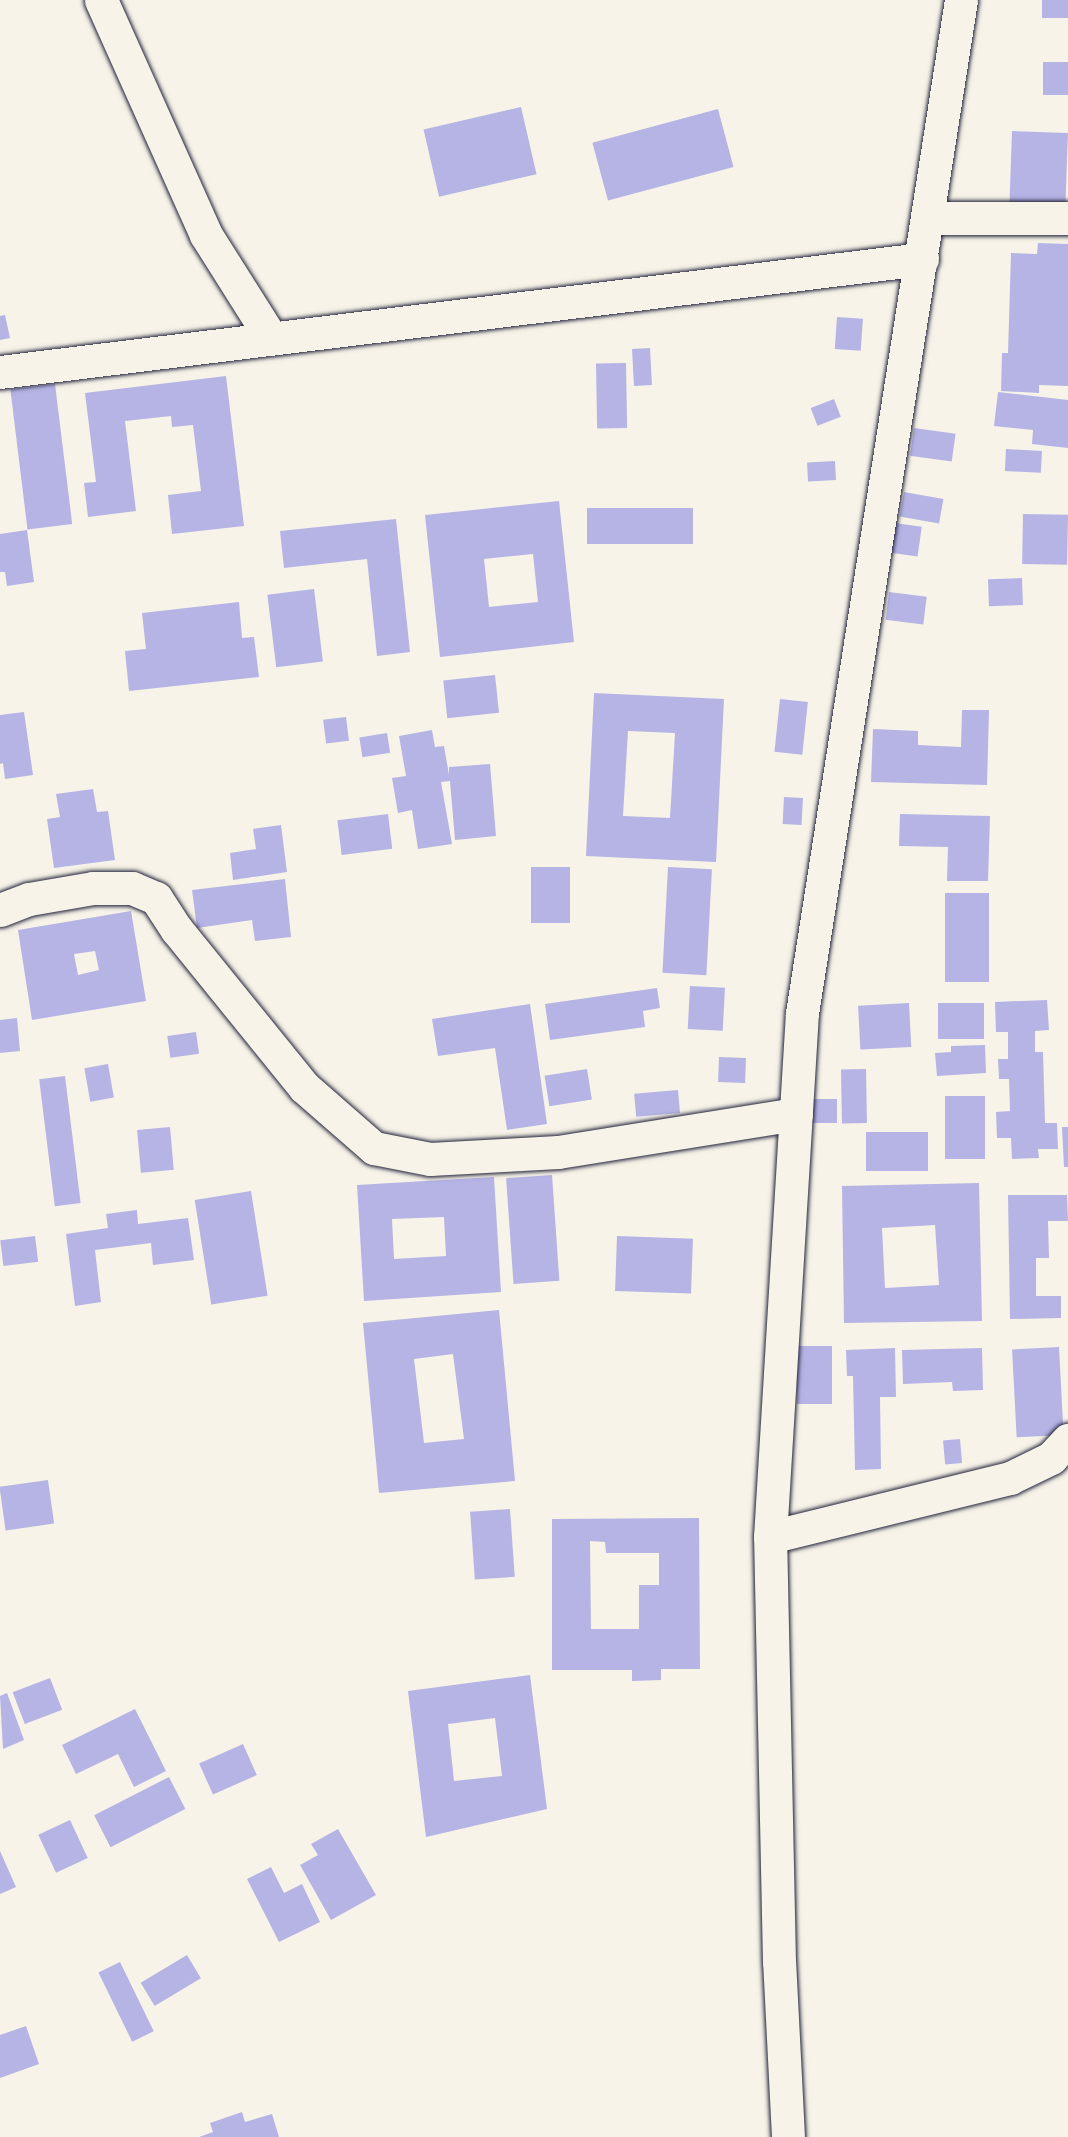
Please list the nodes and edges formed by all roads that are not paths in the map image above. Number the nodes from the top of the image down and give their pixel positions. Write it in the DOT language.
graph roads {
  1 [pos="101,0"];
  2 [pos="961,0"];
  3 [pos="928,218"];
  4 [pos="1068,218"];
  5 [pos="922,259"];
  6 [pos="271,338"];
  7 [pos="0,372"];
  8 [pos="0,910"];
  9 [pos="796,1114"];
  10 [pos="1068,1440"];
  11 [pos="770,1537"];
  12 [pos="788,2137"];
  1 -- 6 [label="street"];
  2 -- 3 [label="street"];
  3 -- 4 [label="street"];
  3 -- 5 [label="street"];
  5 -- 6 [label="street"];
  5 -- 9 [label="street"];
  6 -- 7 [label="street"];
  8 -- 9 [label="street"];
  9 -- 11 [label="street"];
  10 -- 11 [label="street"];
  11 -- 12 [label="street"];
}
